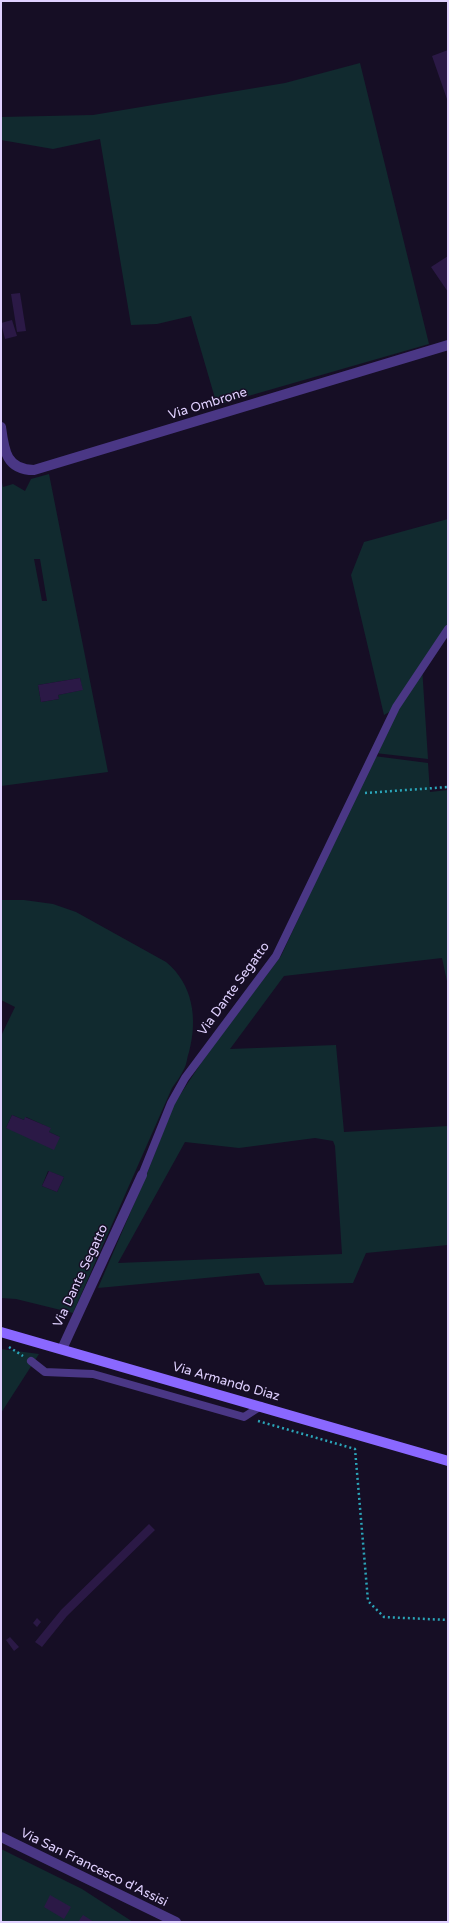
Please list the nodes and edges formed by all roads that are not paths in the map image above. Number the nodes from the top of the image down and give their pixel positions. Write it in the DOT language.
graph roads {
  1 [pos="448,344"];
  2 [pos="1,427"];
  3 [pos="448,629"];
  4 [pos="142,1175"];
  5 [pos="1,1332"];
  6 [pos="62,1349"];
  7 [pos="30,1362"];
  8 [pos="261,1406"];
  9 [pos="447,1460"];
  10 [pos="1,1837"];
  11 [pos="176,1922"];
  1 -- 2 [label="street, Via Ombrone"];
  3 -- 4 [label="lane, Via Dante Segatto"];
  4 -- 6 [label="street, Via Dante Segatto"];
  5 -- 6 [label="street, Via Armando Diaz"];
  6 -- 8 [label="street, Via Armando Diaz"];
  7 -- 8 [label="lane"];
  8 -- 9 [label="street, Via Armando Diaz"];
  10 -- 11 [label="street, Via San Francesco d'Assisi"];
}
